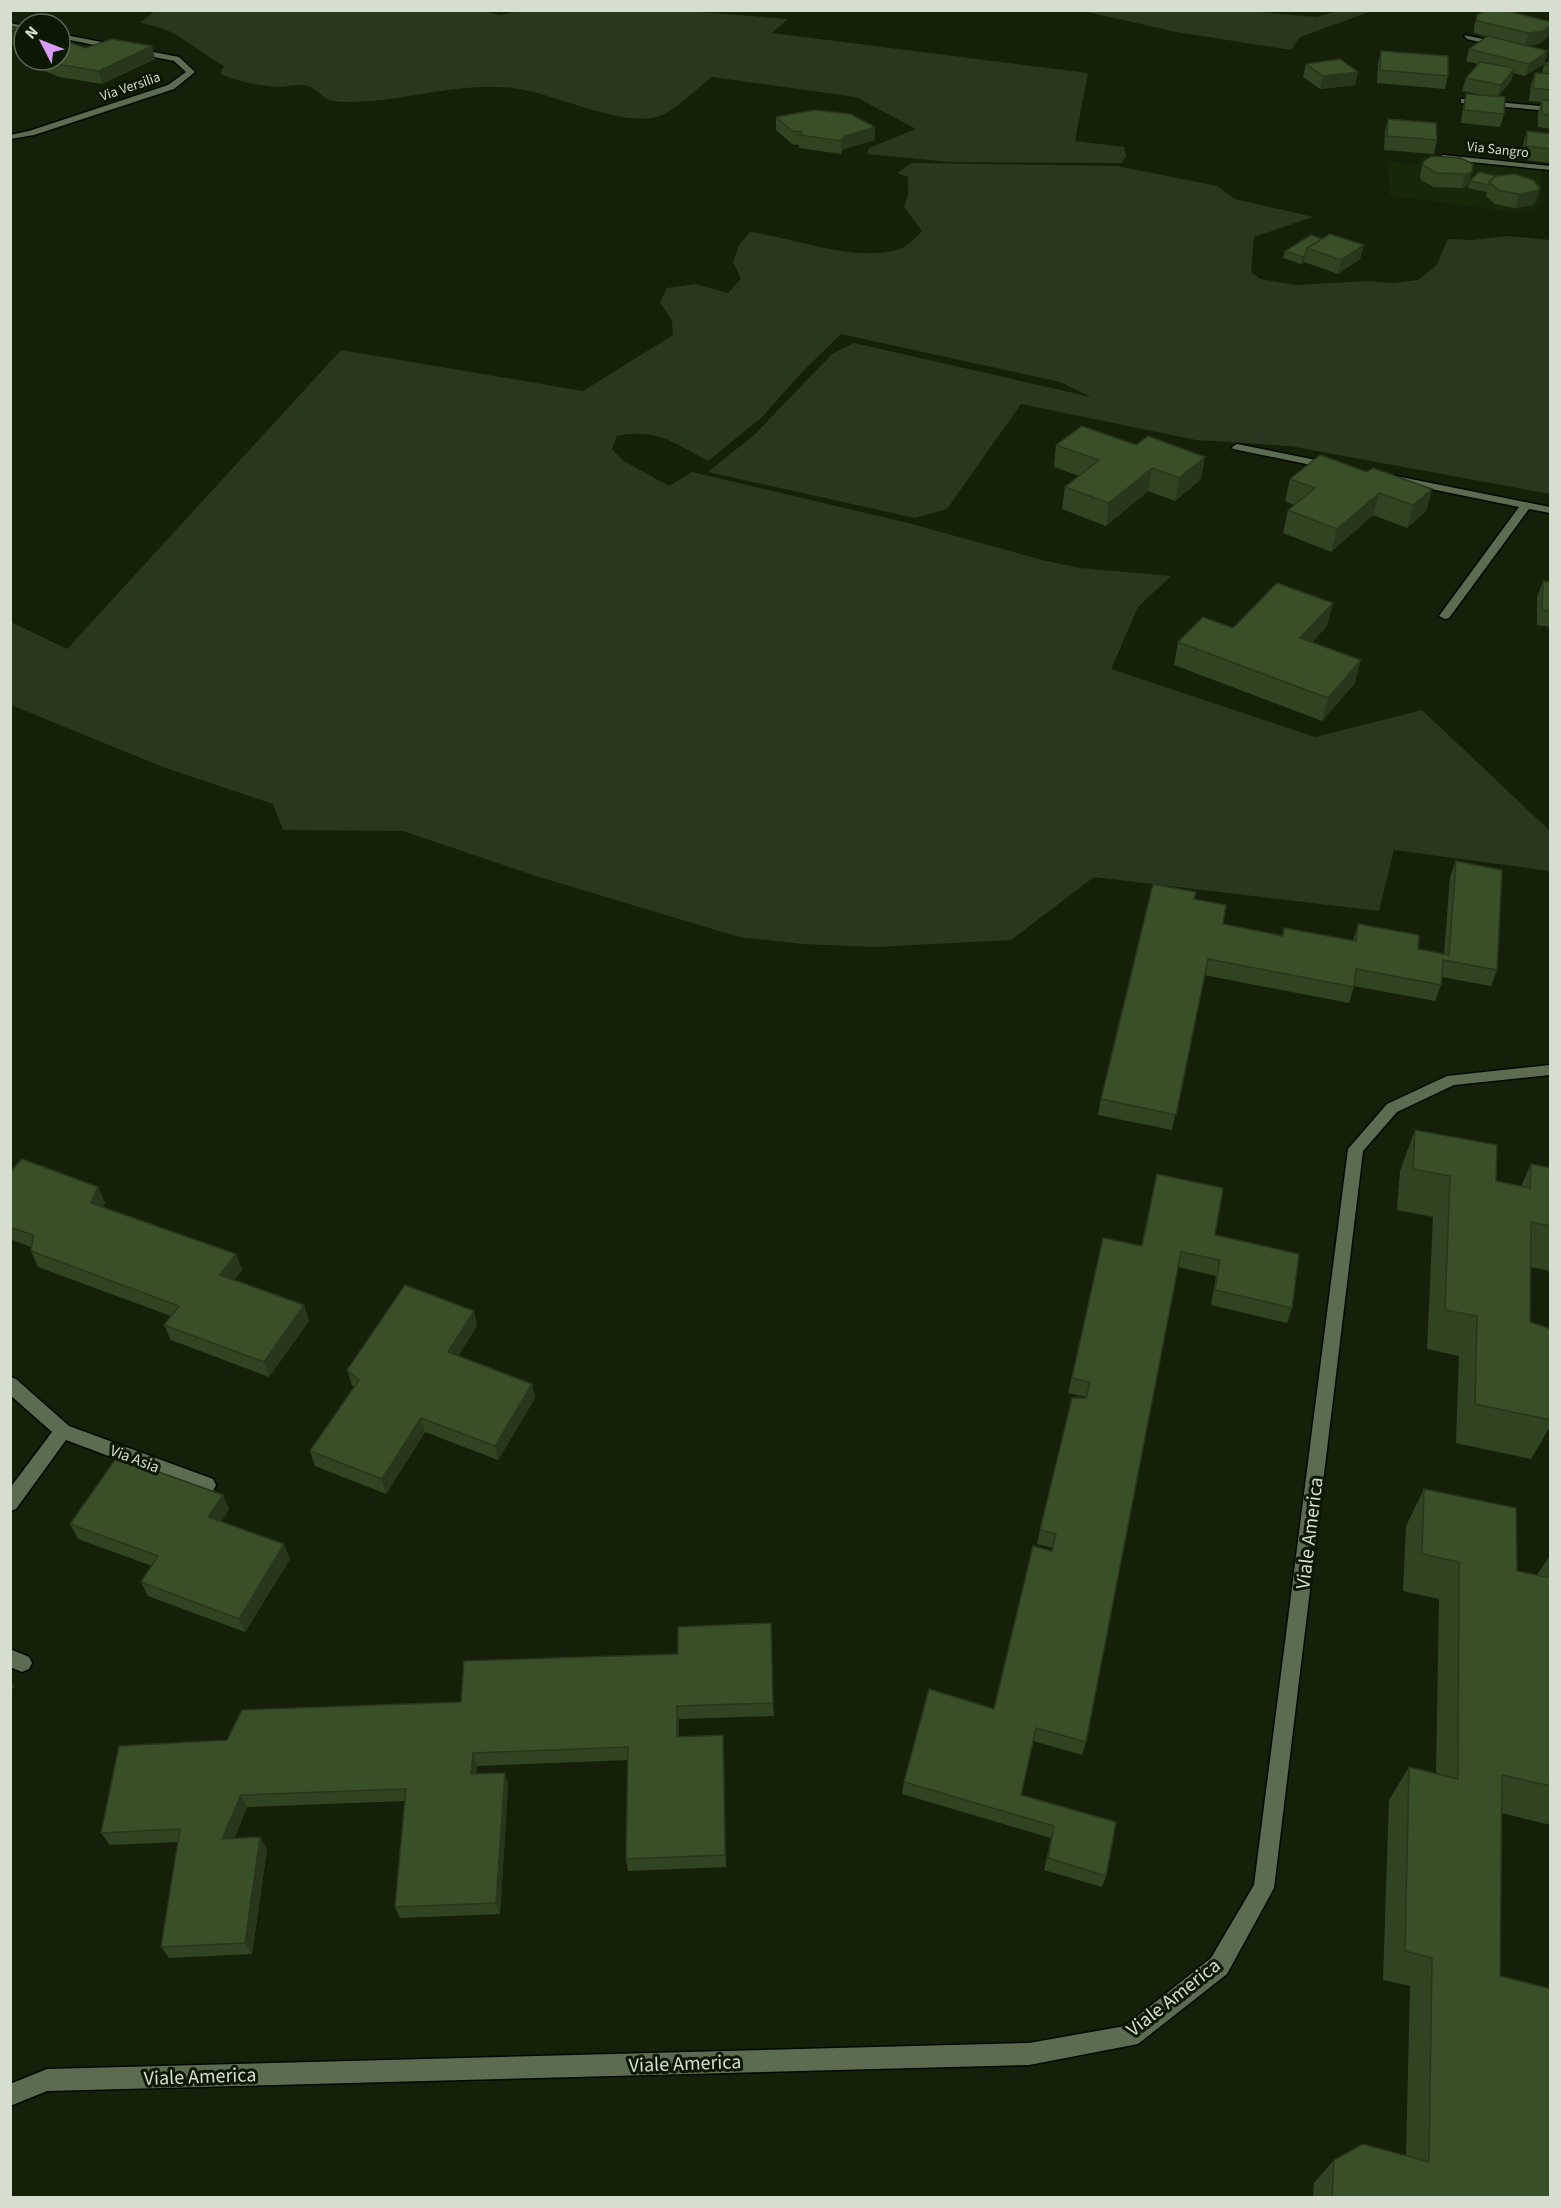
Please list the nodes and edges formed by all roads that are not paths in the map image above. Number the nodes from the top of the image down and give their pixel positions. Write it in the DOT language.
graph roads {
  1 [pos="1467,37"];
  2 [pos="72,38"];
  3 [pos="1509,47"];
  4 [pos="1464,100"];
  5 [pos="1551,109"];
  6 [pos="10,137"];
  7 [pos="1443,157"];
  8 [pos="1551,168"];
  9 [pos="1237,447"];
  10 [pos="1341,468"];
  11 [pos="1388,477"];
  12 [pos="1526,505"];
  13 [pos="1551,510"];
  14 [pos="1445,616"];
  15 [pos="1551,1070"];
  16 [pos="10,1384"];
  17 [pos="63,1431"];
  18 [pos="207,1485"];
  19 [pos="10,1503"];
  20 [pos="10,2095"];
  1 -- 3 [label="street"];
  2 -- 6 [label="street, Via Versilia"];
  4 -- 5 [label="street"];
  7 -- 8 [label="street, Via Sangro"];
  9 -- 10 [label="street"];
  11 -- 12 [label="street"];
  12 -- 13 [label="street"];
  12 -- 14 [label="street"];
  15 -- 20 [label="street, Viale America"];
  16 -- 17 [label="street, Via Asia"];
  17 -- 18 [label="street, Via Asia"];
  17 -- 19 [label="street"];
}
